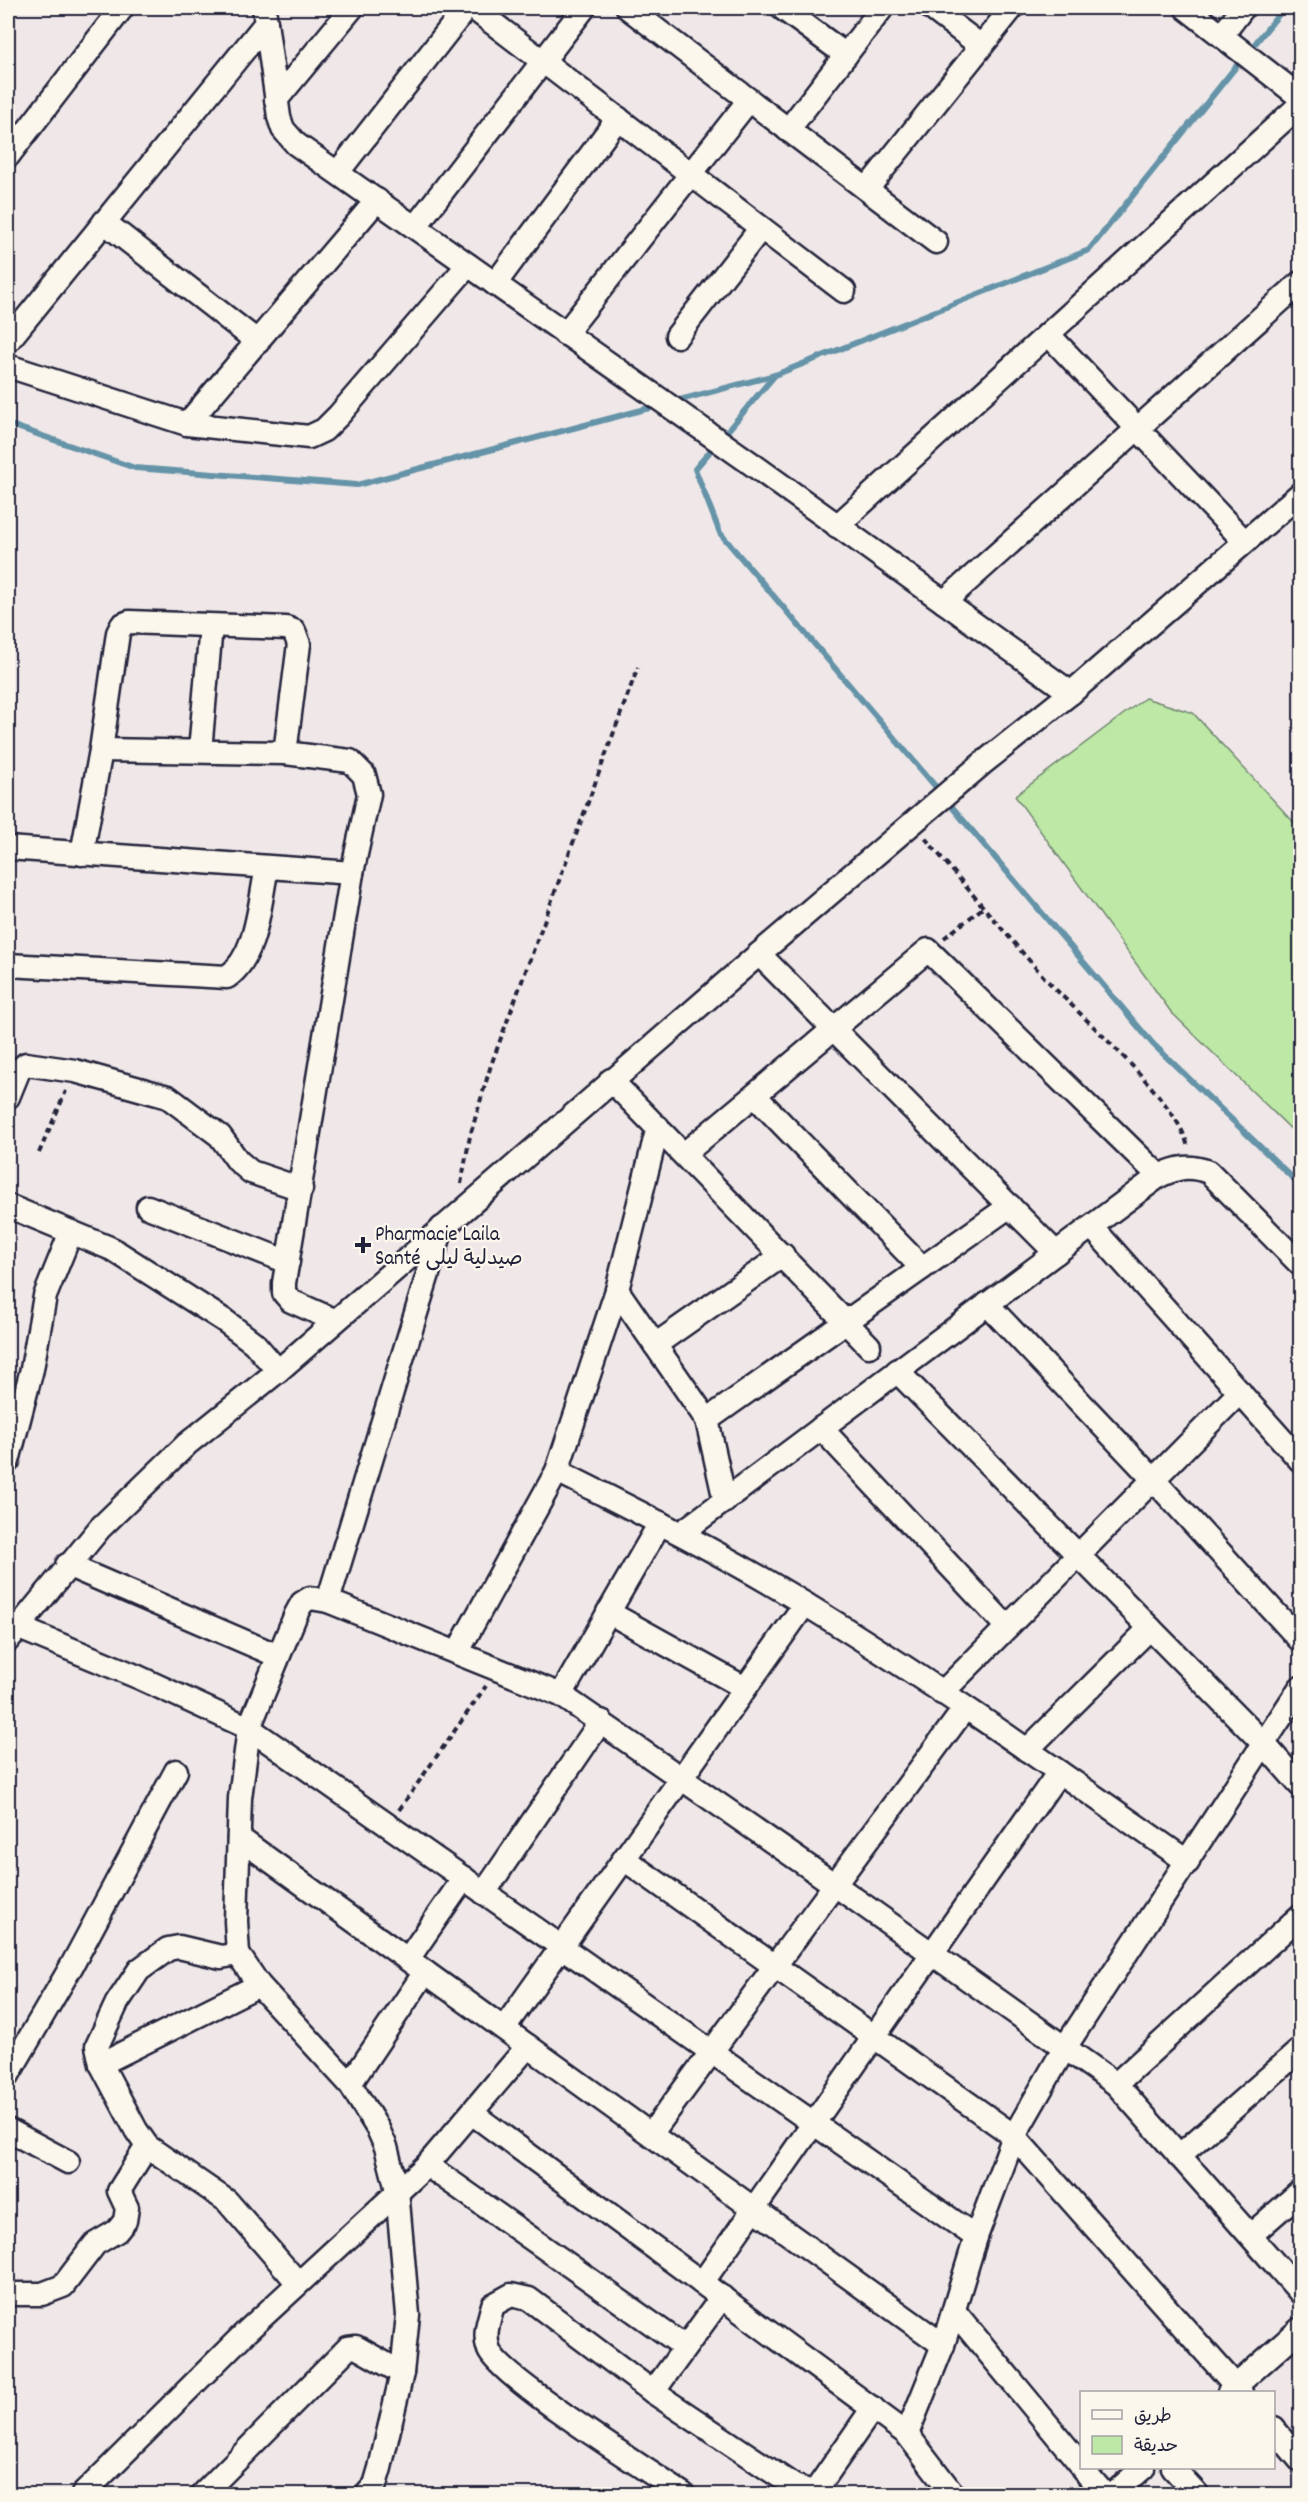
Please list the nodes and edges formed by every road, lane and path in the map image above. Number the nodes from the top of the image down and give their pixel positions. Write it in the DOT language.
graph roads {
  1 [pos="122,8"];
  2 [pos="352,8"];
  3 [pos="466,8"];
  4 [pos="473,8"];
  5 [pos="584,8"];
  6 [pos="628,8"];
  7 [pos="782,8"];
  8 [pos="882,8"];
  9 [pos="931,8"];
  10 [pos="1012,8"];
  11 [pos="1186,8"];
  12 [pos="1243,8"];
  13 [pos="265,15"];
  14 [pos="1228,40"];
  15 [pos="981,46"];
  16 [pos="846,55"];
  17 [pos="543,61"];
  18 [pos="1300,97"];
  19 [pos="276,100"];
  20 [pos="749,100"];
  21 [pos="1300,105"];
  22 [pos="618,118"];
  23 [pos="788,130"];
  24 [pos="8,156"];
  25 [pos="338,172"];
  26 [pos="691,174"];
  27 [pos="867,189"];
  28 [pos="377,200"];
  29 [pos="104,222"];
  30 [pos="415,227"];
  31 [pos="761,228"];
  32 [pos="936,242"];
  33 [pos="468,265"];
  34 [pos="1300,283"];
  35 [pos="495,284"];
  36 [pos="844,291"];
  37 [pos="565,334"];
  38 [pos="1048,334"];
  39 [pos="676,336"];
  40 [pos="8,341"];
  41 [pos="258,342"];
  42 [pos="8,366"];
  43 [pos="187,424"];
  44 [pos="1138,429"];
  45 [pos="1300,494"];
  46 [pos="837,526"];
  47 [pos="1244,541"];
  48 [pos="944,602"];
  49 [pos="211,626"];
  50 [pos="638,667"];
  51 [pos="1071,693"];
  52 [pos="101,750"];
  53 [pos="200,752"];
  54 [pos="285,753"];
  55 [pos="913,824"];
  56 [pos="8,848"];
  57 [pos="82,854"];
  58 [pos="267,868"];
  59 [pos="352,873"];
  60 [pos="984,907"];
  61 [pos="928,950"];
  62 [pos="759,954"];
  63 [pos="8,965"];
  64 [pos="834,1029"];
  65 [pos="75,1071"];
  66 [pos="612,1080"];
  67 [pos="755,1096"];
  68 [pos="8,1097"];
  69 [pos="658,1127"];
  70 [pos="39,1153"];
  71 [pos="684,1154"];
  72 [pos="1191,1166"];
  73 [pos="1159,1176"];
  74 [pos="301,1189"];
  75 [pos="1010,1206"];
  76 [pos="148,1207"];
  77 [pos="8,1208"];
  78 [pos="448,1222"];
  79 [pos="1092,1227"];
  80 [pos="71,1232"];
  81 [pos="1056,1253"];
  82 [pos="783,1255"];
  83 [pos="288,1262"];
  84 [pos="1300,1264"];
  85 [pos="922,1268"];
  86 [pos="617,1290"];
  87 [pos="987,1304"];
  88 [pos="334,1320"];
  89 [pos="847,1320"];
  90 [pos="655,1345"];
  91 [pos="869,1346"];
  92 [pos="278,1371"];
  93 [pos="897,1371"];
  94 [pos="1240,1392"];
  95 [pos="707,1420"];
  96 [pos="821,1428"];
  97 [pos="1300,1460"];
  98 [pos="8,1461"];
  99 [pos="557,1472"];
  100 [pos="1154,1479"];
  101 [pos="725,1501"];
  102 [pos="660,1523"];
  103 [pos="681,1533"];
  104 [pos="1078,1555"];
  105 [pos="67,1565"];
  106 [pos="328,1601"];
  107 [pos="805,1604"];
  108 [pos="608,1612"];
  109 [pos="1007,1628"];
  110 [pos="1150,1628"];
  111 [pos="12,1634"];
  112 [pos="1300,1640"];
  113 [pos="457,1653"];
  114 [pos="278,1656"];
  115 [pos="497,1669"];
  116 [pos="745,1688"];
  117 [pos="1300,1688"];
  118 [pos="942,1693"];
  119 [pos="561,1695"];
  120 [pos="965,1708"];
  121 [pos="601,1721"];
  122 [pos="249,1728"];
  123 [pos="1265,1745"];
  124 [pos="1027,1750"];
  125 [pos="176,1771"];
  126 [pos="1059,1772"];
  127 [pos="682,1777"];
  128 [pos="1300,1785"];
  129 [pos="388,1825"];
  130 [pos="239,1838"];
  131 [pos="624,1859"];
  132 [pos="1188,1862"];
  133 [pos="464,1878"];
  134 [pos="835,1885"];
  135 [pos="484,1893"];
  136 [pos="1300,1916"];
  137 [pos="562,1947"];
  138 [pos="238,1954"];
  139 [pos="932,1954"];
  140 [pos="416,1965"];
  141 [pos="775,1966"];
  142 [pos="260,1985"];
  143 [pos="504,2028"];
  144 [pos="874,2037"];
  145 [pos="528,2046"];
  146 [pos="1064,2049"];
  147 [pos="1300,2050"];
  148 [pos="712,2051"];
  149 [pos="101,2064"];
  150 [pos="8,2075"];
  151 [pos="350,2084"];
  152 [pos="1116,2084"];
  153 [pos="473,2114"];
  154 [pos="814,2123"];
  155 [pos="8,2131"];
  156 [pos="651,2134"];
  157 [pos="1014,2136"];
  158 [pos="147,2146"];
  159 [pos="1179,2156"];
  160 [pos="68,2162"];
  161 [pos="427,2165"];
  162 [pos="397,2190"];
  163 [pos="1300,2192"];
  164 [pos="754,2208"];
  165 [pos="1251,2235"];
  166 [pos="976,2237"];
  167 [pos="298,2283"];
  168 [pos="702,2283"];
  169 [pos="1300,2292"];
  170 [pos="8,2294"];
  171 [pos="722,2297"];
  172 [pos="954,2311"];
  173 [pos="1300,2329"];
  174 [pos="943,2345"];
  175 [pos="686,2347"];
  176 [pos="402,2373"];
  177 [pos="1235,2390"];
  178 [pos="653,2392"];
  179 [pos="873,2408"];
  180 [pos="1275,2430"];
  181 [pos="907,2434"];
  182 [pos="1300,2460"];
  183 [pos="1080,2465"];
  184 [pos="1084,2469"];
  185 [pos="1142,2469"];
  186 [pos="1174,2469"];
  187 [pos="83,2494"];
  188 [pos="203,2494"];
  189 [pos="367,2494"];
  190 [pos="683,2494"];
  191 [pos="953,2494"];
  192 [pos="1104,2494"];
  193 [pos="1113,2494"];
  194 [pos="1197,2494"];
  1 -- 24 [label="street"];
  2 -- 19 [label="street"];
  3 -- 25 [label="street"];
  4 -- 17 [label="street"];
  5 -- 17 [label="street"];
  6 -- 20 [label="street"];
  7 -- 16 [label="street"];
  8 -- 16 [label="street"];
  9 -- 15 [label="street"];
  10 -- 15 [label="street"];
  11 -- 14 [label="street"];
  12 -- 14 [label="street"];
  13 -- 19 [label="street"];
  13 -- 29 [label="street"];
  14 -- 18 [label="street"];
  15 -- 27 [label="street"];
  16 -- 23 [label="street"];
  17 -- 22 [label="street"];
  17 -- 30 [label="street"];
  19 -- 25 [label="street"];
  20 -- 23 [label="street"];
  20 -- 26 [label="street"];
  21 -- 38 [label="street"];
  22 -- 26 [label="street"];
  22 -- 35 [label="street"];
  23 -- 27 [label="street"];
  25 -- 28 [label="street"];
  26 -- 31 [label="street"];
  26 -- 37 [label="street"];
  27 -- 32 [label="street"];
  28 -- 30 [label="street"];
  28 -- 41 [label="street"];
  29 -- 40 [label="street"];
  29 -- 41 [label="street"];
  30 -- 33 [label="street"];
  31 -- 36 [label="street"];
  31 -- 39 [label="street"];
  33 -- 35 [label="street"];
  33 -- 43 [label="street"];
  34 -- 44 [label="street"];
  35 -- 37 [label="street"];
  37 -- 46 [label="street"];
  38 -- 44 [label="street"];
  38 -- 46 [label="street"];
  41 -- 43 [label="street"];
  42 -- 43 [label="street"];
  44 -- 47 [label="street"];
  44 -- 48 [label="street"];
  45 -- 47 [label="street"];
  46 -- 48 [label="street"];
  47 -- 51 [label="street"];
  48 -- 51 [label="street"];
  49 -- 52 [label="street"];
  49 -- 53 [label="street"];
  49 -- 54 [label="street"];
  50 -- 78 [label="path"];
  51 -- 55 [label="street"];
  52 -- 53 [label="street"];
  52 -- 57 [label="street"];
  53 -- 54 [label="street"];
  54 -- 59 [label="street"];
  55 -- 60 [label="path"];
  55 -- 62 [label="street"];
  56 -- 57 [label="street"];
  57 -- 58 [label="street"];
  58 -- 59 [label="street"];
  58 -- 63 [label="street"];
  59 -- 74 [label="street"];
  60 -- 61 [label="path"];
  60 -- 72 [label="path"];
  61 -- 64 [label="street"];
  61 -- 73 [label="street"];
  62 -- 64 [label="street"];
  62 -- 66 [label="street"];
  64 -- 67 [label="street"];
  64 -- 75 [label="street"];
  65 -- 68 [label="street"];
  65 -- 70 [label="path"];
  65 -- 74 [label="street"];
  66 -- 69 [label="street"];
  66 -- 78 [label="street"];
  67 -- 71 [label="street"];
  67 -- 85 [label="street"];
  69 -- 71 [label="street"];
  69 -- 86 [label="street"];
  71 -- 82 [label="street"];
  72 -- 73 [label="street"];
  72 -- 84 [label="street"];
  73 -- 79 [label="street"];
  74 -- 83 [label="street"];
  75 -- 81 [label="street"];
  75 -- 85 [label="street"];
  76 -- 83 [label="street"];
  77 -- 80 [label="street"];
  78 -- 88 [label="street"];
  78 -- 106 [label="street"];
  79 -- 81 [label="street"];
  79 -- 94 [label="street"];
  80 -- 92 [label="street"];
  80 -- 98 [label="street"];
  81 -- 87 [label="street"];
  82 -- 89 [label="street"];
  82 -- 90 [label="street"];
  83 -- 88 [label="street"];
  85 -- 89 [label="street"];
  86 -- 90 [label="street"];
  86 -- 99 [label="street"];
  87 -- 93 [label="street"];
  87 -- 100 [label="street"];
  88 -- 92 [label="street"];
  89 -- 91 [label="street"];
  89 -- 95 [label="street"];
  90 -- 95 [label="street"];
  92 -- 105 [label="street"];
  93 -- 96 [label="street"];
  93 -- 104 [label="street"];
  94 -- 97 [label="street"];
  94 -- 100 [label="street"];
  95 -- 101 [label="street"];
  96 -- 101 [label="street"];
  96 -- 109 [label="street"];
  99 -- 102 [label="street"];
  99 -- 113 [label="street"];
  100 -- 104 [label="street"];
  100 -- 112 [label="street"];
  101 -- 103 [label="street"];
  102 -- 103 [label="street"];
  102 -- 108 [label="street"];
  103 -- 107 [label="street"];
  104 -- 109 [label="street"];
  104 -- 110 [label="street"];
  105 -- 111 [label="street"];
  105 -- 114 [label="street"];
  106 -- 113 [label="street"];
  106 -- 114 [label="street"];
  107 -- 116 [label="street"];
  107 -- 118 [label="street"];
  108 -- 116 [label="street"];
  108 -- 119 [label="street"];
  109 -- 118 [label="street"];
  110 -- 123 [label="street"];
  110 -- 124 [label="street"];
  111 -- 122 [label="street"];
  113 -- 115 [label="street"];
  114 -- 122 [label="street"];
  115 -- 119 [label="street"];
  115 -- 129 [label="path"];
  116 -- 127 [label="street"];
  117 -- 123 [label="street"];
  118 -- 120 [label="street"];
  119 -- 121 [label="street"];
  120 -- 124 [label="street"];
  120 -- 134 [label="street"];
  121 -- 127 [label="street"];
  121 -- 135 [label="street"];
  122 -- 129 [label="street"];
  122 -- 130 [label="street"];
  123 -- 128 [label="street"];
  123 -- 132 [label="street"];
  124 -- 126 [label="street"];
  125 -- 150 [label="street"];
  126 -- 132 [label="street"];
  126 -- 139 [label="street"];
  127 -- 131 [label="street"];
  127 -- 134 [label="street"];
  129 -- 133 [label="street"];
  130 -- 138 [label="street"];
  130 -- 140 [label="street"];
  131 -- 137 [label="street"];
  131 -- 141 [label="street"];
  132 -- 146 [label="street"];
  133 -- 135 [label="street"];
  133 -- 140 [label="street"];
  134 -- 139 [label="street"];
  134 -- 141 [label="street"];
  135 -- 137 [label="street"];
  136 -- 152 [label="street"];
  137 -- 143 [label="street"];
  137 -- 148 [label="street"];
  138 -- 142 [label="street"];
  138 -- 149 [label="street"];
  139 -- 144 [label="street"];
  139 -- 146 [label="street"];
  140 -- 143 [label="street"];
  140 -- 151 [label="street"];
  141 -- 144 [label="street"];
  141 -- 148 [label="street"];
  142 -- 149 [label="street"];
  142 -- 151 [label="street"];
  143 -- 145 [label="street"];
  144 -- 154 [label="street"];
  144 -- 157 [label="street"];
  145 -- 153 [label="street"];
  145 -- 156 [label="street"];
  146 -- 152 [label="street"];
  146 -- 157 [label="street"];
  147 -- 159 [label="street"];
  148 -- 154 [label="street"];
  148 -- 156 [label="street"];
  149 -- 158 [label="street"];
  151 -- 162 [label="street"];
  152 -- 159 [label="street"];
  153 -- 161 [label="street"];
  153 -- 168 [label="street"];
  154 -- 164 [label="street"];
  154 -- 166 [label="street"];
  155 -- 160 [label="street"];
  156 -- 164 [label="street"];
  157 -- 166 [label="street"];
  157 -- 177 [label="street"];
  158 -- 167 [label="street"];
  158 -- 170 [label="street"];
  159 -- 165 [label="street"];
  161 -- 162 [label="street"];
  161 -- 175 [label="street"];
  162 -- 167 [label="street"];
  162 -- 176 [label="street"];
  163 -- 165 [label="street"];
  164 -- 168 [label="street"];
  164 -- 174 [label="street"];
  165 -- 169 [label="street"];
  166 -- 172 [label="street"];
  167 -- 187 [label="street"];
  168 -- 171 [label="street"];
  171 -- 175 [label="street"];
  171 -- 179 [label="street"];
  172 -- 174 [label="street"];
  172 -- 183 [label="street"];
  173 -- 177 [label="street"];
  174 -- 181 [label="street"];
  175 -- 178 [label="street"];
  176 -- 188 [label="street"];
  176 -- 189 [label="street"];
  178 -- 179 [label="street"];
  178 -- 190 [label="street"];
  179 -- 181 [label="street"];
  180 -- 182 [label="street"];
  181 -- 191 [label="street"];
  184 -- 192 [label="street"];
  185 -- 193 [label="street"];
  186 -- 194 [label="street"];
}
